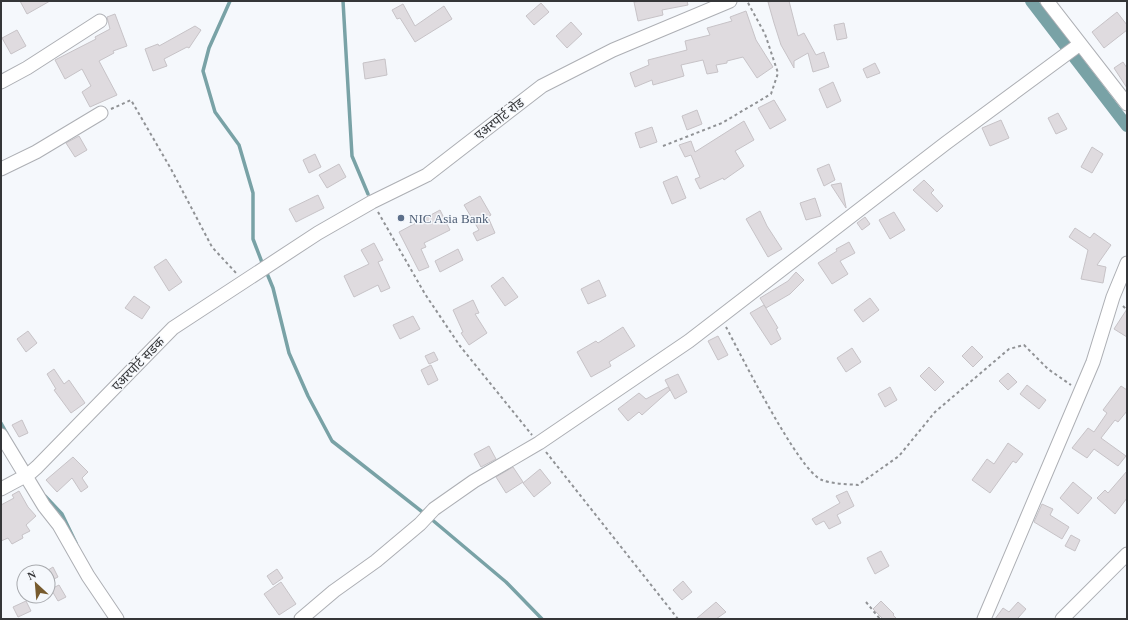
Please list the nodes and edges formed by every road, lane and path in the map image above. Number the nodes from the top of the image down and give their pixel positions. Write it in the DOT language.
graph roads {
  1 [pos="730,1"];
  2 [pos="747,1"];
  3 [pos="1047,1"];
  4 [pos="100,21"];
  5 [pos="1074,49"];
  6 [pos="1,82"];
  7 [pos="1127,104"];
  8 [pos="101,113"];
  9 [pos="663,146"];
  10 [pos="1,169"];
  11 [pos="372,202"];
  12 [pos="279,257"];
  13 [pos="1127,263"];
  14 [pos="249,279"];
  15 [pos="721,317"];
  16 [pos="1080,392"];
  17 [pos="1,435"];
  18 [pos="539,443"];
  19 [pos="31,472"];
  20 [pos="1,489"];
  21 [pos="1127,554"];
  22 [pos="866,602"];
  23 [pos="116,619"];
  24 [pos="301,619"];
  25 [pos="678,619"];
  26 [pos="880,619"];
  27 [pos="984,619"];
  28 [pos="1062,619"];
  1 -- 11 [label="street, एअरपोर्ट रोड"];
  2 -- 9 [label="path"];
  3 -- 5 [label="street"];
  4 -- 6 [label="street"];
  5 -- 7 [label="street"];
  5 -- 15 [label="street"];
  8 -- 10 [label="street"];
  8 -- 14 [label="path"];
  11 -- 12 [label="street, एअरपोर्ट रोड"];
  11 -- 18 [label="path"];
  12 -- 14 [label="street, एअरपोर्ट सडक"];
  13 -- 16 [label="street"];
  14 -- 19 [label="street, एअरपोर्ट सडक"];
  15 -- 16 [label="path"];
  15 -- 18 [label="street"];
  16 -- 27 [label="street"];
  17 -- 19 [label="street"];
  18 -- 24 [label="street"];
  18 -- 25 [label="path"];
  19 -- 20 [label="street, एअरपोर्ट सडक"];
  19 -- 23 [label="street"];
  21 -- 28 [label="street"];
  22 -- 26 [label="path"];
}
